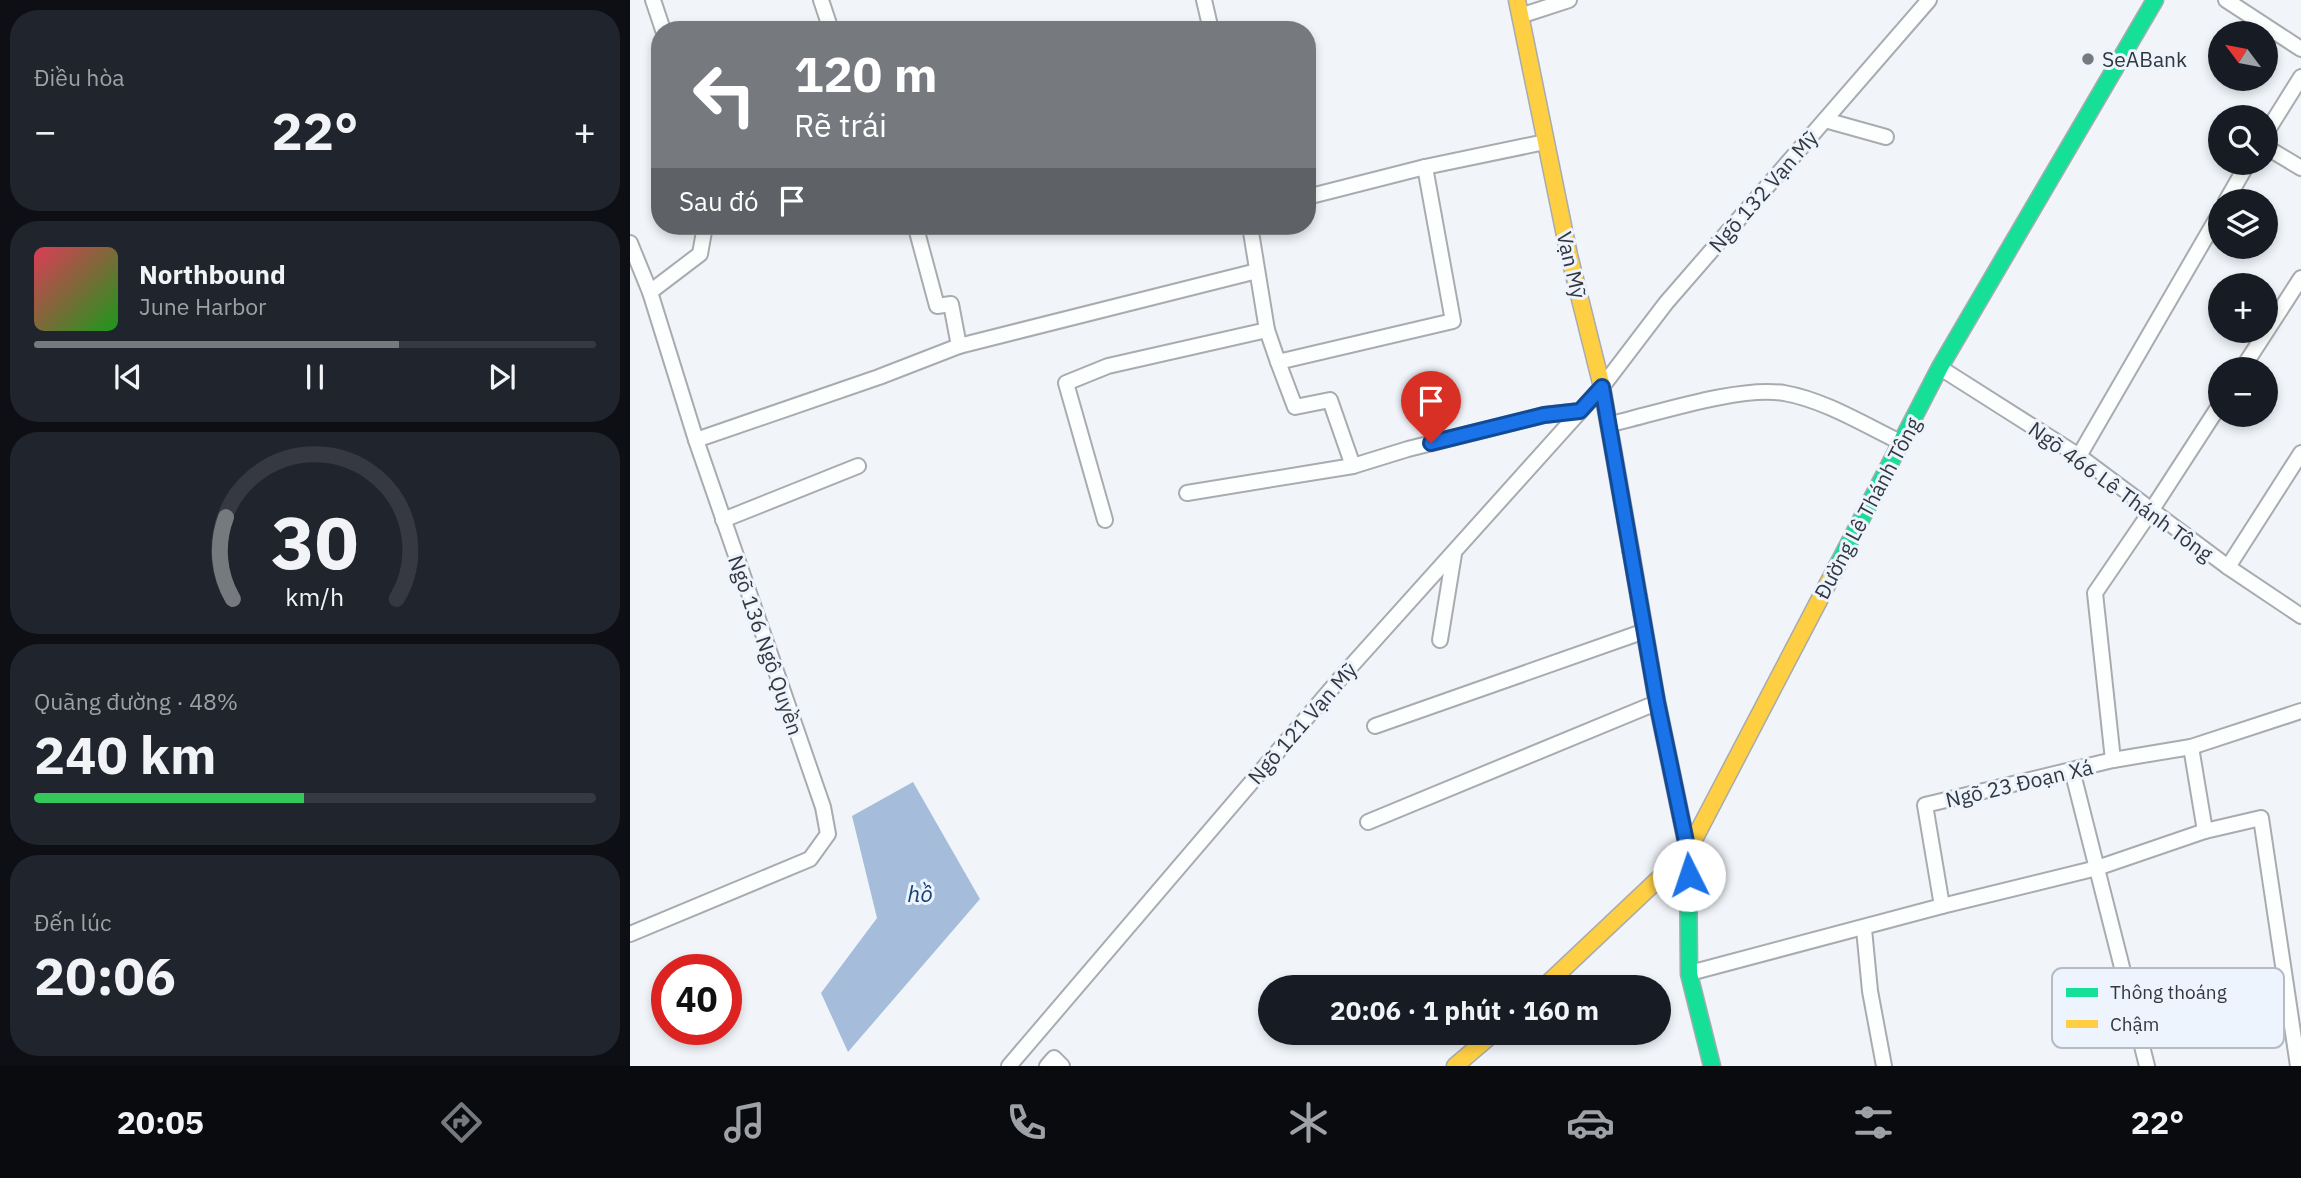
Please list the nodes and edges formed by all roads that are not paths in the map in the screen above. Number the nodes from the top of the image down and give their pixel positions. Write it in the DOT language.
graph roads {
  1 [pos="653,0"];
  2 [pos="821,0"];
  3 [pos="1204,0"];
  4 [pos="1569,0"];
  5 [pos="1929,0"];
  6 [pos="2155,0"];
  7 [pos="2226,0"];
  8 [pos="1518,8"];
  9 [pos="660,21"];
  10 [pos="828,21"];
  11 [pos="1209,21"];
  12 [pos="2301,49"];
  13 [pos="2301,77"];
  14 [pos="2278,114"];
  15 [pos="1825,120"];
  16 [pos="1886,137"];
  17 [pos="1547,142"];
  18 [pos="2278,154"];
  19 [pos="1425,167"];
  20 [pos="2301,168"];
  21 [pos="1316,195"];
  22 [pos="2208,233"];
  23 [pos="703,235"];
  24 [pos="921,235"];
  25 [pos="1251,235"];
  26 [pos="630,243"];
  27 [pos="1257,271"];
  28 [pos="2301,278"];
  29 [pos="650,292"];
  30 [pos="1267,330"];
  31 [pos="959,346"];
  32 [pos="2250,357"];
  33 [pos="1278,362"];
  34 [pos="1940,368"];
  35 [pos="1602,387"];
  36 [pos="1580,411"];
  37 [pos="2208,423"];
  38 [pos="1609,425"];
  39 [pos="696,440"];
  40 [pos="1901,443"];
  41 [pos="2301,453"];
  42 [pos="2079,456"];
  43 [pos="858,466"];
  44 [pos="1353,467"];
  45 [pos="1187,493"];
  46 [pos="2151,511"];
  47 [pos="723,520"];
  48 [pos="1105,520"];
  49 [pos="1454,554"];
  50 [pos="2228,567"];
  51 [pos="2301,616"];
  52 [pos="1646,630"];
  53 [pos="1440,640"];
  54 [pos="1657,702"];
  55 [pos="2301,711"];
  56 [pos="1375,726"];
  57 [pos="2191,747"];
  58 [pos="2113,760"];
  59 [pos="2072,770"];
  60 [pos="1368,822"];
  61 [pos="2205,831"];
  62 [pos="1688,851"];
  63 [pos="2097,867"];
  64 [pos="1942,906"];
  65 [pos="1864,929"];
  66 [pos="630,934"];
  67 [pos="2122,968"];
  68 [pos="2283,968"];
  69 [pos="2284,972"];
  70 [pos="1689,974"];
  71 [pos="1557,975"];
  72 [pos="1480,1045"];
  73 [pos="2142,1048"];
  74 [pos="1009,1066"];
  75 [pos="1046,1066"];
  76 [pos="1062,1066"];
  77 [pos="1455,1066"];
  78 [pos="1712,1066"];
  79 [pos="1884,1066"];
  80 [pos="2147,1066"];
  81 [pos="2298,1066"];
  1 -- 9 [label="lane"];
  2 -- 10 [label="lane"];
  3 -- 11 [label="lane"];
  4 -- 8 [label="lane"];
  5 -- 15 [label="lane, Ngõ 132 Vạn Mỹ"];
  6 -- 34 [label="main road, Đường Lê Thánh Tông"];
  7 -- 12 [label="lane"];
  8 -- 17 [label="main road, Vạn Mỹ"];
  13 -- 14 [label="lane"];
  15 -- 16 [label="lane"];
  15 -- 35 [label="lane, Ngõ 132 Vạn Mỹ"];
  17 -- 19 [label="lane"];
  17 -- 35 [label="main road, Vạn Mỹ"];
  18 -- 20 [label="lane"];
  19 -- 21 [label="lane"];
  19 -- 33 [label="lane"];
  22 -- 42 [label="lane"];
  23 -- 29 [label="lane"];
  24 -- 31 [label="lane"];
  25 -- 27 [label="lane"];
  26 -- 29 [label="lane, Ngõ 136 Ngô Quyền"];
  27 -- 30 [label="lane"];
  27 -- 31 [label="lane"];
  28 -- 32 [label="lane"];
  29 -- 39 [label="lane, Ngõ 136 Ngô Quyền"];
  30 -- 33 [label="lane"];
  30 -- 48 [label="lane"];
  31 -- 39 [label="lane"];
  33 -- 44 [label="lane"];
  34 -- 40 [label="main road, Đường Lê Thánh Tông"];
  34 -- 42 [label="lane, Ngõ 466 Lê Thánh Tông"];
  35 -- 36 [label="lane, Ngõ 121 Vạn Mỹ"];
  35 -- 38 [label="main road, Vạn Mỹ"];
  36 -- 44 [label="lane"];
  36 -- 49 [label="lane, Ngõ 121 Vạn Mỹ"];
  37 -- 46 [label="lane"];
  38 -- 40 [label="lane"];
  38 -- 52 [label="main road, Vạn Mỹ"];
  39 -- 47 [label="lane, Ngõ 136 Ngô Quyền"];
  40 -- 62 [label="main road, Đường Lê Thánh Tông"];
  41 -- 50 [label="lane"];
  42 -- 46 [label="lane, Ngõ 466 Lê Thánh Tông"];
  43 -- 47 [label="lane"];
  44 -- 45 [label="lane"];
  46 -- 50 [label="lane, Ngõ 466 Lê Thánh Tông"];
  46 -- 58 [label="lane"];
  47 -- 66 [label="lane, Ngõ 136 Ngô Quyền"];
  49 -- 53 [label="lane"];
  49 -- 74 [label="lane, Ngõ 121 Vạn Mỹ"];
  50 -- 51 [label="lane, Ngõ 466 Lê Thánh Tông"];
  52 -- 54 [label="main road, Vạn Mỹ"];
  52 -- 56 [label="lane"];
  54 -- 60 [label="lane"];
  54 -- 62 [label="main road, Vạn Mỹ"];
  55 -- 57 [label="lane, Ngõ 23 Đoạn Xá"];
  57 -- 58 [label="lane, Ngõ 23 Đoạn Xá"];
  57 -- 61 [label="lane"];
  58 -- 59 [label="lane, Ngõ 23 Đoạn Xá"];
  59 -- 63 [label="lane"];
  59 -- 64 [label="lane, Ngõ 23 Đoạn Xá"];
  61 -- 63 [label="lane"];
  61 -- 68 [label="lane"];
  62 -- 70 [label="main road, Vạn Mỹ"];
  62 -- 71 [label="main road, Đường Lê Thánh Tông"];
  63 -- 64 [label="lane"];
  63 -- 67 [label="lane"];
  64 -- 65 [label="lane"];
  65 -- 70 [label="lane"];
  65 -- 79 [label="lane"];
  69 -- 81 [label="lane"];
  70 -- 78 [label="main road, Vạn Mỹ"];
  72 -- 77 [label="main road"];
  73 -- 80 [label="lane"];
  75 -- 76 [label="lane"];
}
